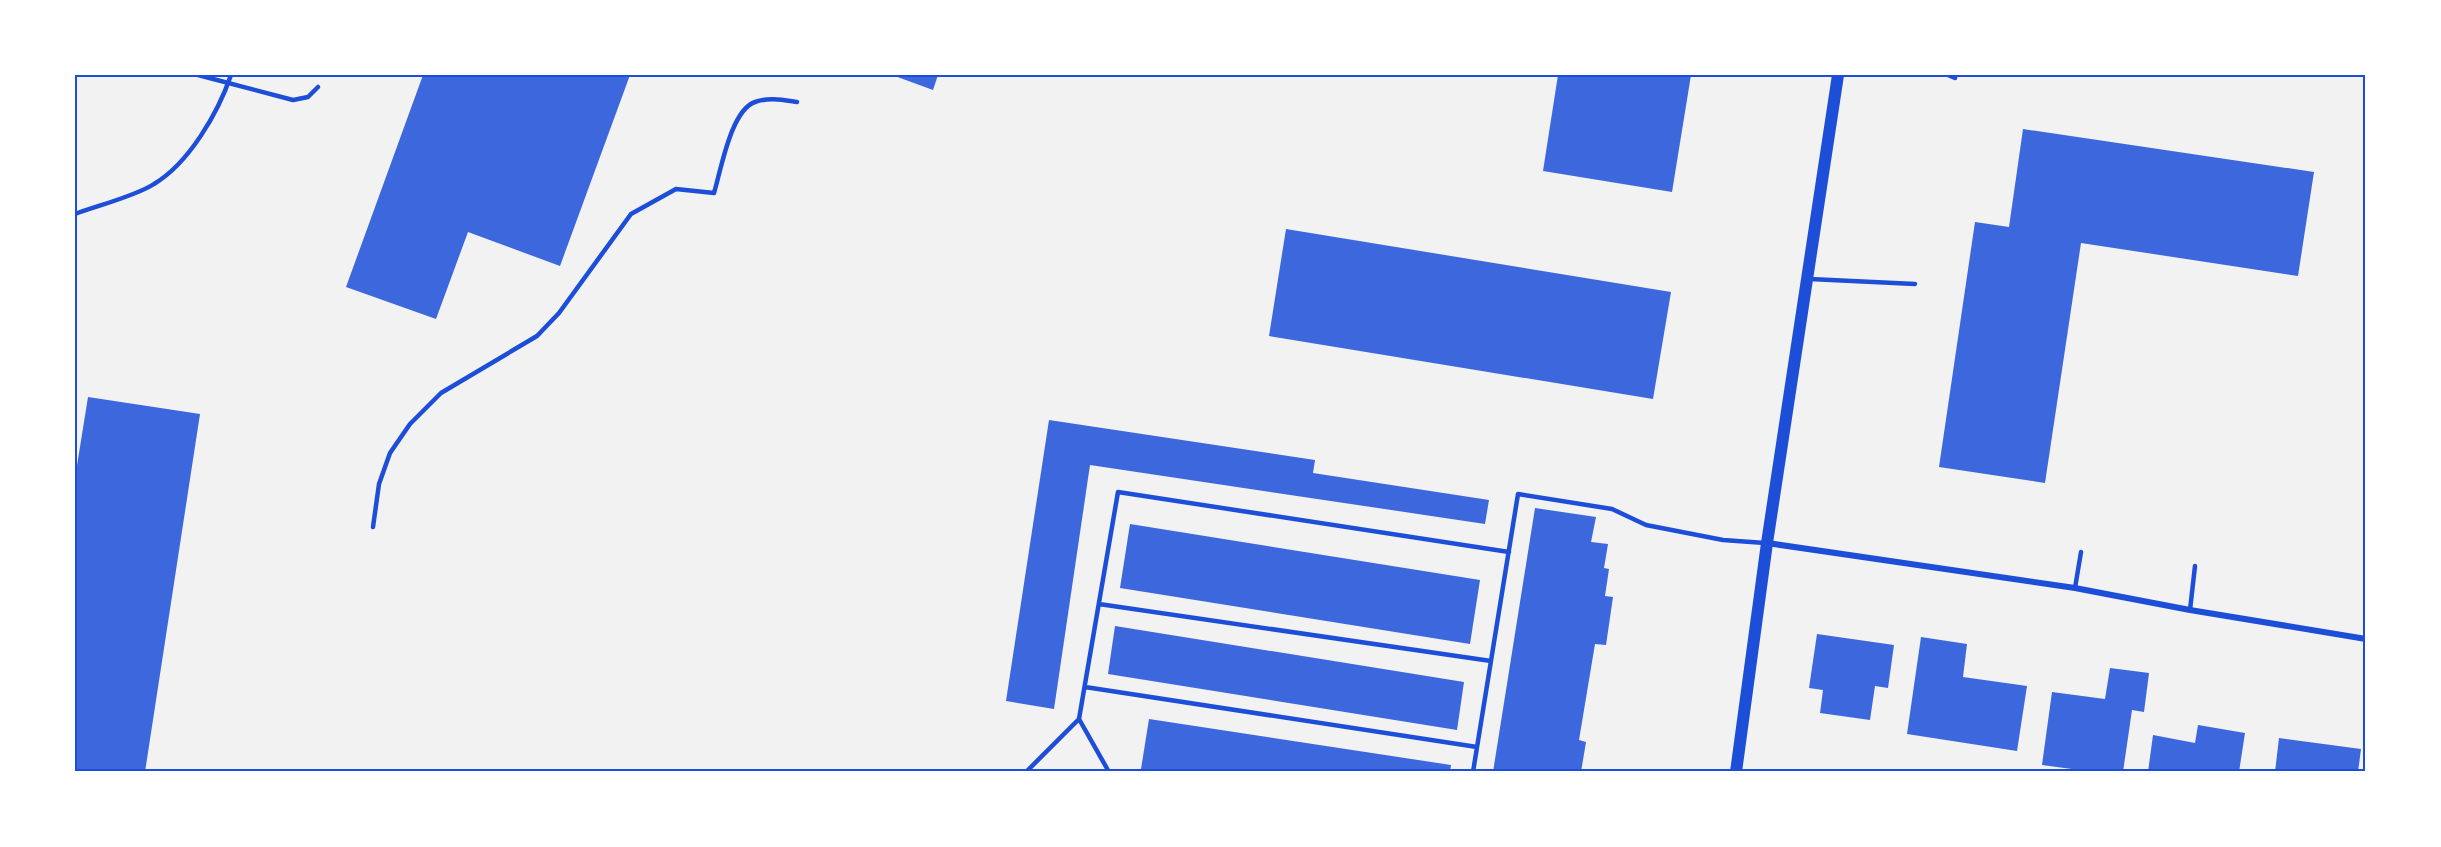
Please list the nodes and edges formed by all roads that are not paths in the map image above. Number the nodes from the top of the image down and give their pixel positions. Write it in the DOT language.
graph roads {
  1 [pos="198,75"];
  2 [pos="231,75"];
  3 [pos="1838,75"];
  4 [pos="1947,75"];
  5 [pos="1955,78"];
  6 [pos="228,84"];
  7 [pos="318,87"];
  8 [pos="797,102"];
  9 [pos="75,214"];
  10 [pos="1809,279"];
  11 [pos="1915,284"];
  12 [pos="373,527"];
  13 [pos="1767,543"];
  14 [pos="1509,552"];
  15 [pos="2081,552"];
  16 [pos="2196,566"];
  17 [pos="2075,588"];
  18 [pos="1099,604"];
  19 [pos="2190,610"];
  20 [pos="2366,639"];
  21 [pos="1491,661"];
  22 [pos="1085,687"];
  23 [pos="1079,719"];
  24 [pos="1477,747"];
  25 [pos="1026,772"];
  26 [pos="1109,772"];
  27 [pos="1473,772"];
  28 [pos="1736,772"];
  1 -- 6 [label="lane"];
  2 -- 6 [label="lane"];
  3 -- 10 [label="main road"];
  4 -- 5 [label="lane"];
  6 -- 7 [label="lane"];
  6 -- 9 [label="lane"];
  8 -- 12 [label="lane"];
  10 -- 11 [label="lane"];
  10 -- 13 [label="main road"];
  13 -- 14 [label="lane"];
  13 -- 17 [label="street"];
  13 -- 28 [label="main road"];
  14 -- 18 [label="lane"];
  14 -- 21 [label="lane"];
  15 -- 17 [label="lane"];
  16 -- 19 [label="lane"];
  17 -- 19 [label="street"];
  18 -- 21 [label="lane"];
  18 -- 22 [label="lane"];
  19 -- 20 [label="street"];
  21 -- 24 [label="lane"];
  22 -- 23 [label="lane"];
  22 -- 24 [label="lane"];
  23 -- 25 [label="lane"];
  23 -- 26 [label="lane"];
  24 -- 27 [label="lane"];
}
